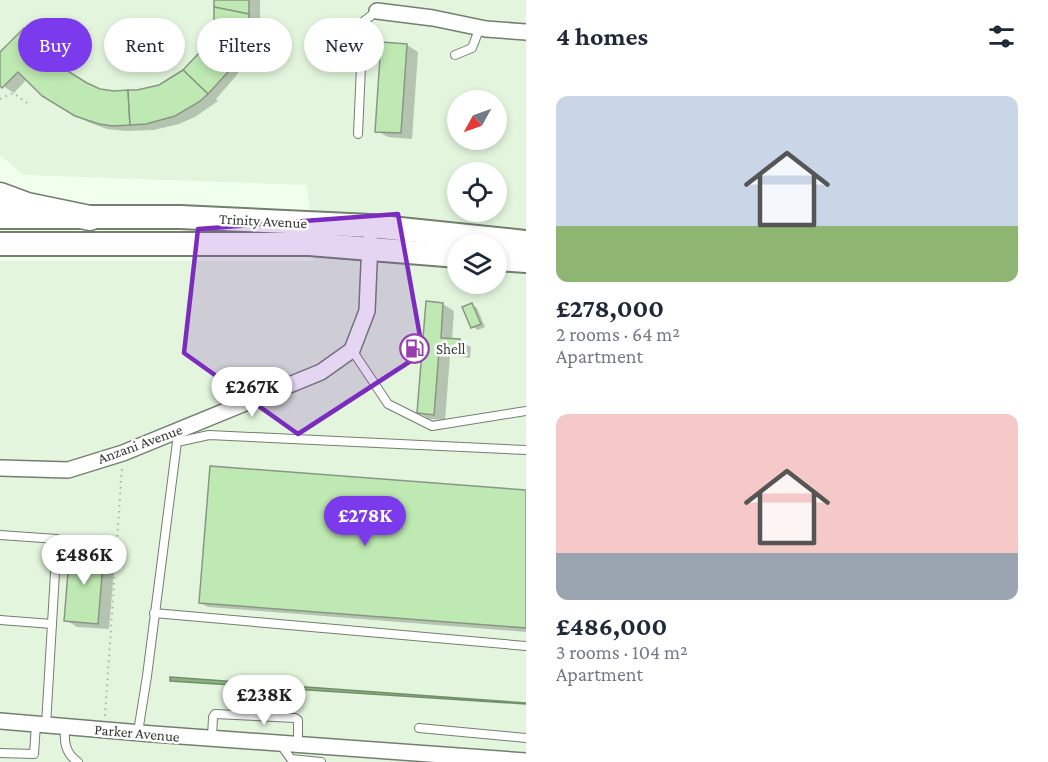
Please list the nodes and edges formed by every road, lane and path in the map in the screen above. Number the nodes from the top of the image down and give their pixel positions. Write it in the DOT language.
graph roads {
  1 [pos="376,11"];
  2 [pos="480,27"];
  3 [pos="526,32"];
  4 [pos="455,55"];
  5 [pos="0,99"];
  6 [pos="30,105"];
  7 [pos="358,134"];
  8 [pos="0,195"];
  9 [pos="0,218"];
  10 [pos="90,218"];
  11 [pos="371,226"];
  12 [pos="526,242"];
  13 [pos="0,244"];
  14 [pos="369,248"];
  15 [pos="447,255"];
  16 [pos="507,260"];
  17 [pos="526,261"];
  18 [pos="352,350"];
  19 [pos="526,411"];
  20 [pos="526,450"];
  21 [pos="123,453"];
  22 [pos="0,468"];
  23 [pos="0,535"];
  24 [pos="154,613"];
  25 [pos="0,620"];
  26 [pos="52,624"];
  27 [pos="526,646"];
  28 [pos="0,722"];
  29 [pos="41,725"];
  30 [pos="65,727"];
  31 [pos="419,728"];
  32 [pos="104,730"];
  33 [pos="138,732"];
  34 [pos="212,738"];
  35 [pos="526,738"];
  36 [pos="281,743"];
  37 [pos="298,744"];
  38 [pos="0,753"];
  39 [pos="34,758"];
  40 [pos="454,759"];
  41 [pos="526,761"];
  42 [pos="78,762"];
  43 [pos="321,762"];
  1 -- 2 [label="street"];
  1 -- 7 [label="lane"];
  2 -- 3 [label="street"];
  2 -- 4 [label="lane"];
  5 -- 6 [label="path"];
  8 -- 10 [label="highway"];
  9 -- 10 [label="main road, Trinity Avenue"];
  10 -- 11 [label="main road, Trinity Avenue"];
  11 -- 12 [label="main road, Trinity Avenue"];
  11 -- 14 [label="street"];
  13 -- 14 [label="main road, Trinity Avenue"];
  14 -- 15 [label="main road, Trinity Avenue"];
  14 -- 18 [label="street"];
  16 -- 17 [label="main road"];
  18 -- 19 [label="lane"];
  18 -- 21 [label="street, Anzani Avenue"];
  20 -- 24 [label="lane"];
  21 -- 22 [label="street, Anzani Avenue"];
  21 -- 32 [label="path"];
  23 -- 26 [label="lane"];
  24 -- 27 [label="lane"];
  24 -- 33 [label="lane"];
  25 -- 26 [label="lane"];
  26 -- 29 [label="lane"];
  28 -- 29 [label="street, Parker Avenue"];
  29 -- 30 [label="street, Parker Avenue"];
  29 -- 39 [label="lane"];
  30 -- 32 [label="street, Parker Avenue"];
  30 -- 42 [label="lane"];
  31 -- 35 [label="lane"];
  32 -- 33 [label="street, Parker Avenue"];
  33 -- 34 [label="street, Parker Avenue"];
  34 -- 36 [label="street, Parker Avenue"];
  34 -- 37 [label="lane"];
  36 -- 37 [label="street, Parker Avenue"];
  36 -- 43 [label="lane"];
  37 -- 40 [label="street, Parker Avenue"];
  38 -- 39 [label="lane"];
  40 -- 41 [label="street, Parker Avenue"];
}
